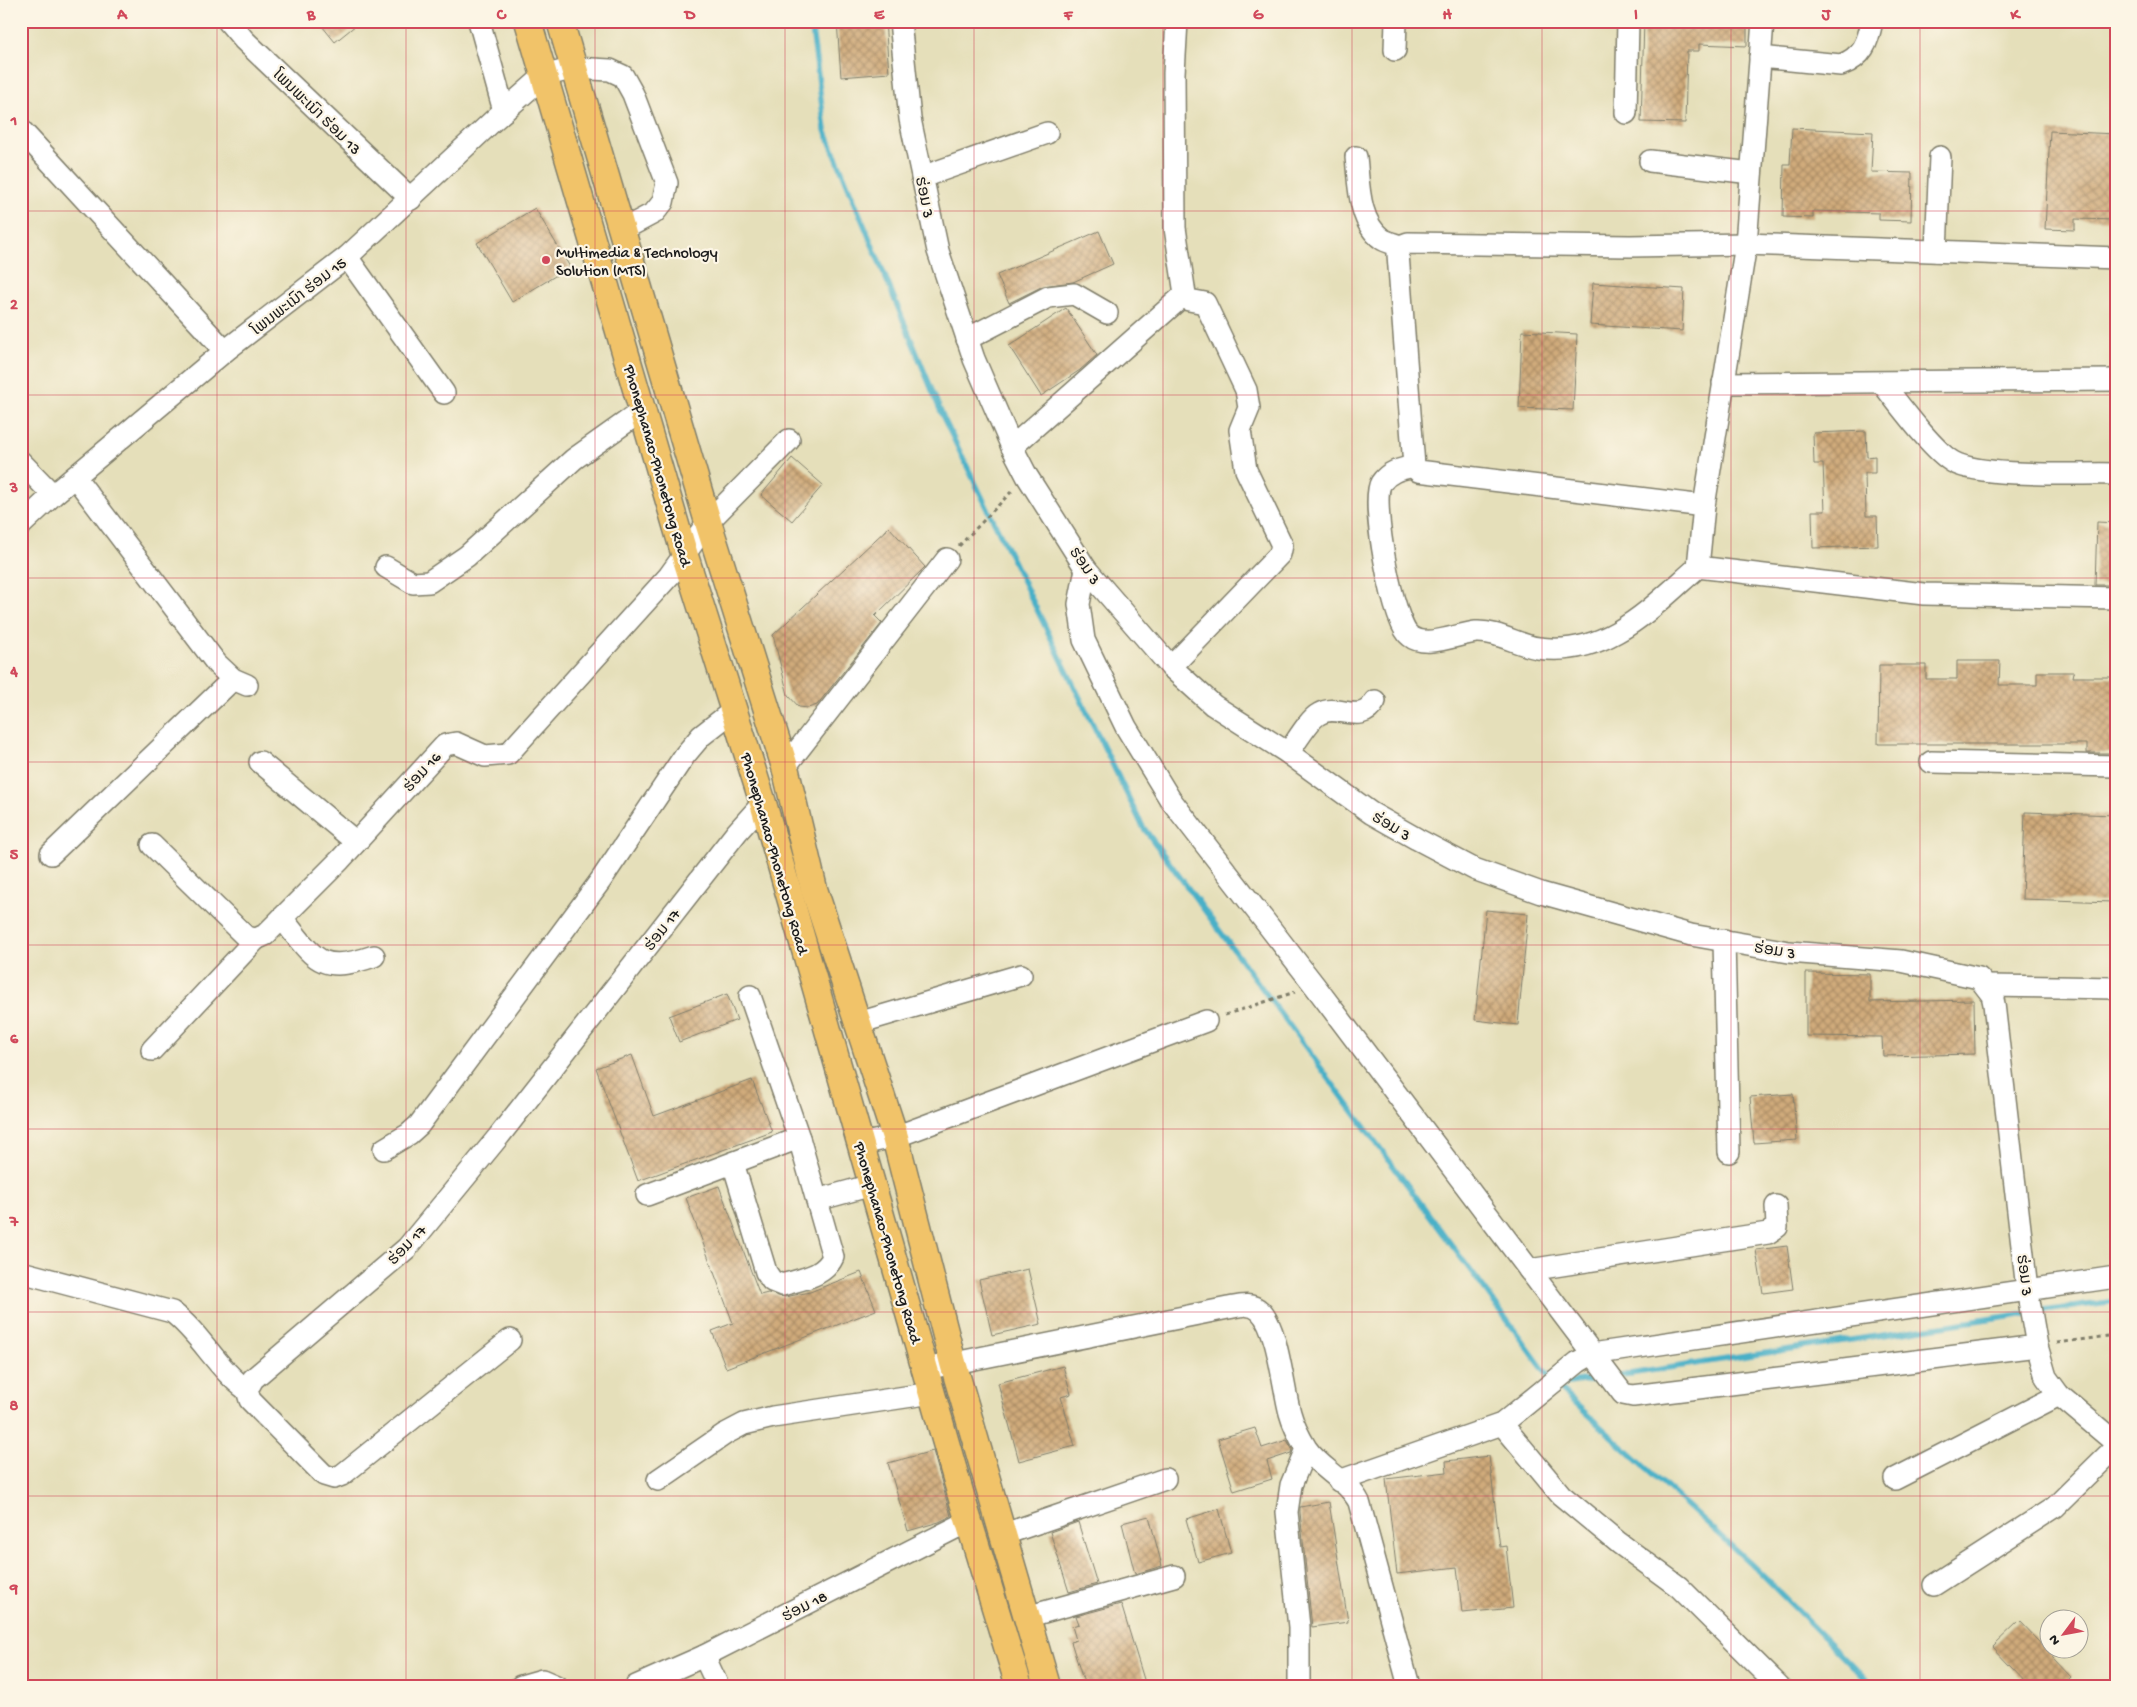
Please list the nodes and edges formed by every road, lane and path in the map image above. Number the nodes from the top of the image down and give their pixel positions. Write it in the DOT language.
graph roads {
  1 [pos="228,21"];
  2 [pos="479,21"];
  3 [pos="528,21"];
  4 [pos="560,21"];
  5 [pos="900,21"];
  6 [pos="1177,21"];
  7 [pos="1396,21"];
  8 [pos="1628,21"];
  9 [pos="1763,21"];
  10 [pos="1872,21"];
  11 [pos="1395,50"];
  12 [pos="1760,57"];
  13 [pos="574,68"];
  14 [pos="544,76"];
  15 [pos="504,111"];
  16 [pos="1626,113"];
  17 [pos="21,130"];
  18 [pos="1047,133"];
  19 [pos="1356,157"];
  20 [pos="1940,157"];
  21 [pos="1650,161"];
  22 [pos="1751,173"];
  23 [pos="922,177"];
  24 [pos="411,199"];
  25 [pos="622,230"];
  26 [pos="1746,244"];
  27 [pos="1400,246"];
  28 [pos="1936,251"];
  29 [pos="347,257"];
  30 [pos="2116,258"];
  31 [pos="1185,294"];
  32 [pos="1107,313"];
  33 [pos="967,339"];
  34 [pos="225,351"];
  35 [pos="2116,380"];
  36 [pos="1723,383"];
  37 [pos="1882,383"];
  38 [pos="444,394"];
  39 [pos="643,410"];
  40 [pos="789,440"];
  41 [pos="1012,447"];
  42 [pos="21,462"];
  43 [pos="1414,466"];
  44 [pos="2116,474"];
  45 [pos="75,477"];
  46 [pos="1016,488"];
  47 [pos="53,495"];
  48 [pos="1704,506"];
  49 [pos="708,522"];
  50 [pos="21,525"];
  51 [pos="685,556"];
  52 [pos="947,559"];
  53 [pos="386,567"];
  54 [pos="1698,567"];
  55 [pos="1086,569"];
  56 [pos="2116,598"];
  57 [pos="1171,667"];
  58 [pos="1375,701"];
  59 [pos="734,710"];
  60 [pos="1288,753"];
  61 [pos="260,762"];
  62 [pos="1931,762"];
  63 [pos="2116,766"];
  64 [pos="785,767"];
  65 [pos="763,803"];
  66 [pos="356,842"];
  67 [pos="152,845"];
  68 [pos="51,854"];
  69 [pos="814,888"];
  70 [pos="789,896"];
  71 [pos="282,918"];
  72 [pos="256,939"];
  73 [pos="1724,940"];
  74 [pos="374,956"];
  75 [pos="1021,975"];
  76 [pos="1315,986"];
  77 [pos="1986,986"];
  78 [pos="2116,988"];
  79 [pos="750,996"];
  80 [pos="1206,1021"];
  81 [pos="858,1023"];
  82 [pos="152,1050"];
  83 [pos="895,1137"];
  84 [pos="799,1138"];
  85 [pos="860,1144"];
  86 [pos="384,1149"];
  87 [pos="1730,1152"];
  88 [pos="734,1163"];
  89 [pos="872,1184"];
  90 [pos="646,1196"];
  91 [pos="817,1200"];
  92 [pos="1776,1206"];
  93 [pos="1529,1270"];
  94 [pos="21,1272"];
  95 [pos="2116,1277"];
  96 [pos="2028,1294"];
  97 [pos="2116,1335"];
  98 [pos="510,1340"];
  99 [pos="2036,1343"];
  100 [pos="1591,1361"];
  101 [pos="953,1363"];
  102 [pos="928,1381"];
  103 [pos="247,1390"];
  104 [pos="2059,1395"];
  105 [pos="1506,1420"];
  106 [pos="2116,1443"];
  107 [pos="2116,1447"];
  108 [pos="1306,1448"];
  109 [pos="1164,1479"];
  110 [pos="1895,1479"];
  111 [pos="658,1480"];
  112 [pos="1339,1481"];
  113 [pos="969,1521"];
  114 [pos="1002,1535"];
  115 [pos="1174,1576"];
  116 [pos="1934,1585"];
  117 [pos="1026,1617"];
  118 [pos="704,1656"];
  119 [pos="521,1686"];
  120 [pos="556,1686"];
  121 [pos="636,1686"];
  122 [pos="718,1686"];
  123 [pos="1019,1686"];
  124 [pos="1046,1686"];
  125 [pos="1299,1686"];
  126 [pos="1409,1686"];
  127 [pos="1779,1686"];
  1 -- 24 [label="street, ໂພນພະເນົາ ຮ່ອມ 13"];
  2 -- 15 [label="street"];
  3 -- 14 [label="main road, Phonephanao-Phonetong Road"];
  4 -- 13 [label="main road, Phonephanao-Phonetong Road"];
  5 -- 23 [label="street, ຮ່ອມ 3"];
  6 -- 31 [label="street"];
  7 -- 11 [label="street"];
  8 -- 16 [label="street"];
  9 -- 12 [label="street"];
  10 -- 12 [label="street"];
  12 -- 22 [label="street"];
  13 -- 14 [label="street, ໂພນພະເນົາ ຮ່ອມ 15"];
  13 -- 25 [label="main road, Phonephanao-Phonetong Road"];
  13 -- 25 [label="street, ໂພນພະເນົາ ຮ່ອມ 15"];
  14 -- 15 [label="street, ໂພນພະເນົາ ຮ່ອມ 15"];
  14 -- 39 [label="main road, Phonephanao-Phonetong Road"];
  15 -- 24 [label="street, ໂພນພະເນົາ ຮ່ອມ 15"];
  17 -- 34 [label="street"];
  18 -- 23 [label="street"];
  19 -- 27 [label="street"];
  20 -- 28 [label="street"];
  21 -- 22 [label="street"];
  22 -- 26 [label="street"];
  23 -- 33 [label="street, ຮ່ອມ 3"];
  24 -- 29 [label="street, ໂພນພະເນົາ ຮ່ອມ 15"];
  25 -- 49 [label="main road, Phonephanao-Phonetong Road"];
  26 -- 27 [label="street"];
  26 -- 28 [label="street"];
  26 -- 36 [label="street"];
  27 -- 43 [label="street"];
  28 -- 30 [label="street"];
  29 -- 34 [label="street, ໂພນພະເນົາ ຮ່ອມ 15"];
  29 -- 38 [label="street"];
  31 -- 41 [label="street"];
  31 -- 57 [label="street"];
  32 -- 33 [label="street"];
  33 -- 41 [label="street, ຮ່ອມ 3"];
  34 -- 45 [label="street, ໂພນພະເນົາ ຮ່ອມ 15"];
  35 -- 37 [label="street"];
  36 -- 37 [label="street"];
  36 -- 48 [label="street"];
  37 -- 44 [label="street"];
  39 -- 51 [label="main road, Phonephanao-Phonetong Road"];
  39 -- 53 [label="street"];
  40 -- 49 [label="street, ຮ່ອມ 16"];
  41 -- 55 [label="street, ຮ່ອມ 3"];
  42 -- 47 [label="street"];
  43 -- 48 [label="street"];
  43 -- 54 [label="street"];
  45 -- 47 [label="street, ໂພນພະເນົາ ຮ່ອມ 15"];
  45 -- 68 [label="street"];
  46 -- 52 [label="path"];
  47 -- 50 [label="street, ໂພນພະເນົາ ຮ່ອມ 15"];
  48 -- 54 [label="street"];
  49 -- 51 [label="street, ຮ່ອມ 16"];
  49 -- 64 [label="main road, Phonephanao-Phonetong Road"];
  51 -- 59 [label="main road, Phonephanao-Phonetong Road"];
  51 -- 66 [label="street, ຮ່ອມ 16"];
  52 -- 64 [label="street"];
  54 -- 56 [label="street"];
  55 -- 57 [label="street, ຮ່ອມ 3"];
  55 -- 76 [label="street"];
  57 -- 60 [label="street, ຮ່ອມ 3"];
  58 -- 60 [label="street"];
  59 -- 65 [label="main road, Phonephanao-Phonetong Road"];
  59 -- 86 [label="street"];
  60 -- 73 [label="street, ຮ່ອມ 3"];
  61 -- 66 [label="street"];
  62 -- 63 [label="street"];
  64 -- 69 [label="main road, Phonephanao-Phonetong Road"];
  65 -- 70 [label="main road, Phonephanao-Phonetong Road"];
  65 -- 103 [label="street, ຮ່ອມ 17"];
  66 -- 71 [label="street, ຮ່ອມ 16"];
  67 -- 72 [label="street"];
  69 -- 70 [label="main road"];
  69 -- 81 [label="main road, Phonephanao-Phonetong Road"];
  70 -- 85 [label="main road, Phonephanao-Phonetong Road"];
  71 -- 72 [label="street, ຮ່ອມ 16"];
  71 -- 74 [label="street"];
  72 -- 82 [label="street, ຮ່ອມ 16"];
  73 -- 77 [label="street, ຮ່ອມ 3"];
  73 -- 87 [label="street"];
  75 -- 81 [label="street"];
  76 -- 80 [label="path"];
  76 -- 93 [label="street"];
  77 -- 78 [label="street"];
  77 -- 96 [label="street, ຮ່ອມ 3"];
  79 -- 84 [label="street"];
  80 -- 83 [label="street"];
  81 -- 83 [label="main road, Phonephanao-Phonetong Road"];
  83 -- 85 [label="street"];
  83 -- 101 [label="main road, Phonephanao-Phonetong Road"];
  84 -- 88 [label="street"];
  84 -- 91 [label="street"];
  85 -- 89 [label="main road, Phonephanao-Phonetong Road"];
  88 -- 90 [label="street"];
  88 -- 91 [label="street"];
  89 -- 91 [label="street"];
  89 -- 102 [label="main road, Phonephanao-Phonetong Road"];
  92 -- 93 [label="street"];
  93 -- 100 [label="street"];
  94 -- 103 [label="street"];
  95 -- 96 [label="street"];
  96 -- 99 [label="street, ຮ່ອມ 3"];
  96 -- 100 [label="street"];
  97 -- 99 [label="path"];
  98 -- 103 [label="street"];
  99 -- 100 [label="street"];
  99 -- 104 [label="street, ຮ່ອມ 3"];
  100 -- 105 [label="street"];
  101 -- 102 [label="street"];
  101 -- 108 [label="street"];
  101 -- 114 [label="main road, Phonephanao-Phonetong Road"];
  102 -- 111 [label="street"];
  102 -- 113 [label="main road, Phonephanao-Phonetong Road"];
  104 -- 106 [label="street, ຮ່ອມ 3"];
  104 -- 110 [label="street"];
  105 -- 112 [label="street"];
  105 -- 127 [label="street"];
  107 -- 116 [label="street"];
  108 -- 112 [label="street"];
  108 -- 125 [label="street"];
  109 -- 114 [label="street"];
  112 -- 126 [label="street"];
  113 -- 118 [label="street, ຮ່ອມ 18"];
  113 -- 123 [label="main road, Phonephanao-Phonetong Road"];
  114 -- 117 [label="main road, Phonephanao-Phonetong Road"];
  115 -- 117 [label="street"];
  117 -- 124 [label="main road, Phonephanao-Phonetong Road"];
  118 -- 121 [label="street, ຮ່ອມ 18"];
  118 -- 122 [label="street"];
  119 -- 120 [label="street"];
}
